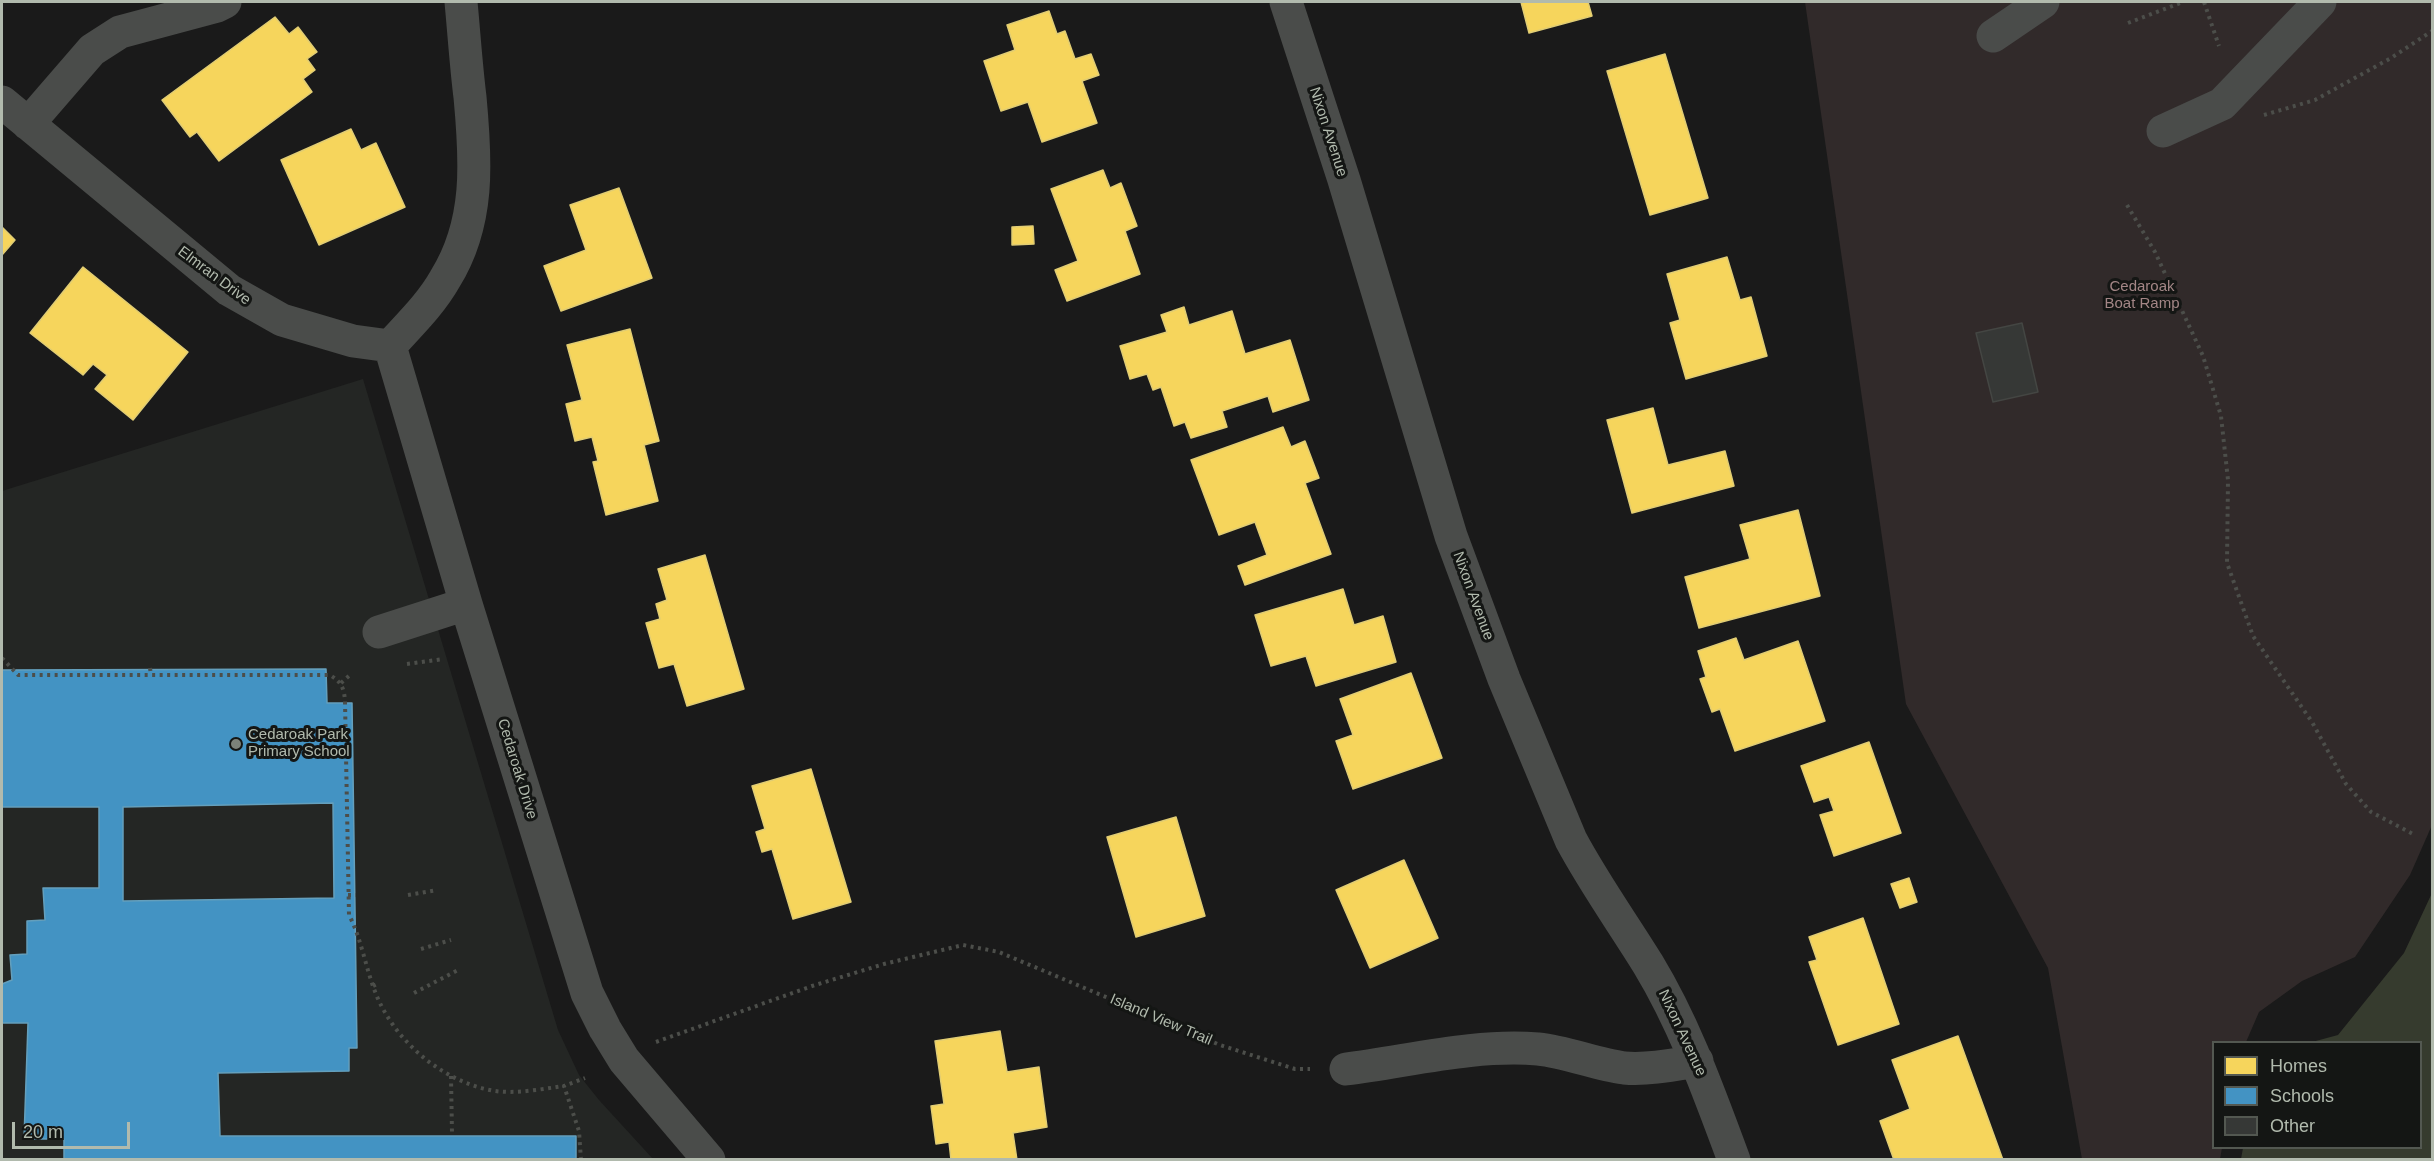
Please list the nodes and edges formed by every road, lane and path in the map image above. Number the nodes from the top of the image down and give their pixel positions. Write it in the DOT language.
graph roads {
  1 [pos="225,2"];
  2 [pos="460,2"];
  3 [pos="1286,2"];
  4 [pos="2043,2"];
  5 [pos="2182,2"];
  6 [pos="2204,2"];
  7 [pos="2320,2"];
  8 [pos="2128,23"];
  9 [pos="2433,31"];
  10 [pos="1993,36"];
  11 [pos="2220,46"];
  12 [pos="2,102"];
  13 [pos="2222,104"];
  14 [pos="28,124"];
  15 [pos="2163,131"];
  16 [pos="2127,205"];
  17 [pos="390,346"];
  18 [pos="466,604"];
  19 [pos="379,632"];
  20 [pos="2,658"];
  21 [pos="448,658"];
  22 [pos="403,665"];
  23 [pos="150,668"];
  24 [pos="151,675"];
  25 [pos="350,675"];
  26 [pos="341,683"];
  27 [pos="2413,834"];
  28 [pos="437,890"];
  29 [pos="348,895"];
  30 [pos="356,895"];
  31 [pos="408,895"];
  32 [pos="451,940"];
  33 [pos="421,949"];
  34 [pos="460,969"];
  35 [pos="379,983"];
  36 [pos="373,986"];
  37 [pos="414,993"];
  38 [pos="653,1043"];
  39 [pos="1697,1061"];
  40 [pos="1346,1069"];
  41 [pos="451,1076"];
  42 [pos="585,1078"];
  43 [pos="564,1086"];
  44 [pos="452,1132"];
  45 [pos="581,1160"];
  46 [pos="709,1160"];
  47 [pos="1734,1160"];
  1 -- 14 [label="street"];
  2 -- 17 [label="street"];
  3 -- 39 [label="street, Nixon Avenue"];
  4 -- 10 [label="street"];
  5 -- 8 [label="path"];
  6 -- 11 [label="path"];
  7 -- 13 [label="street"];
  9 -- 13 [label="path"];
  12 -- 14 [label="street, Elmran Drive"];
  13 -- 15 [label="street"];
  14 -- 17 [label="street, Elmran Drive"];
  16 -- 27 [label="path"];
  17 -- 18 [label="street, Cedaroak Drive"];
  18 -- 19 [label="street"];
  18 -- 46 [label="street, Cedaroak Drive"];
  20 -- 24 [label="path"];
  21 -- 22 [label="path"];
  23 -- 24 [label="path"];
  24 -- 26 [label="path"];
  25 -- 26 [label="path"];
  26 -- 29 [label="path"];
  28 -- 31 [label="path"];
  29 -- 30 [label="path"];
  29 -- 36 [label="path"];
  32 -- 33 [label="path"];
  34 -- 37 [label="path"];
  35 -- 36 [label="path"];
  36 -- 41 [label="path"];
  38 -- 40 [label="path, Island View Trail"];
  39 -- 40 [label="street"];
  39 -- 47 [label="street, Nixon Avenue"];
  41 -- 43 [label="path"];
  41 -- 44 [label="path"];
  42 -- 43 [label="path"];
  43 -- 45 [label="path"];
}
